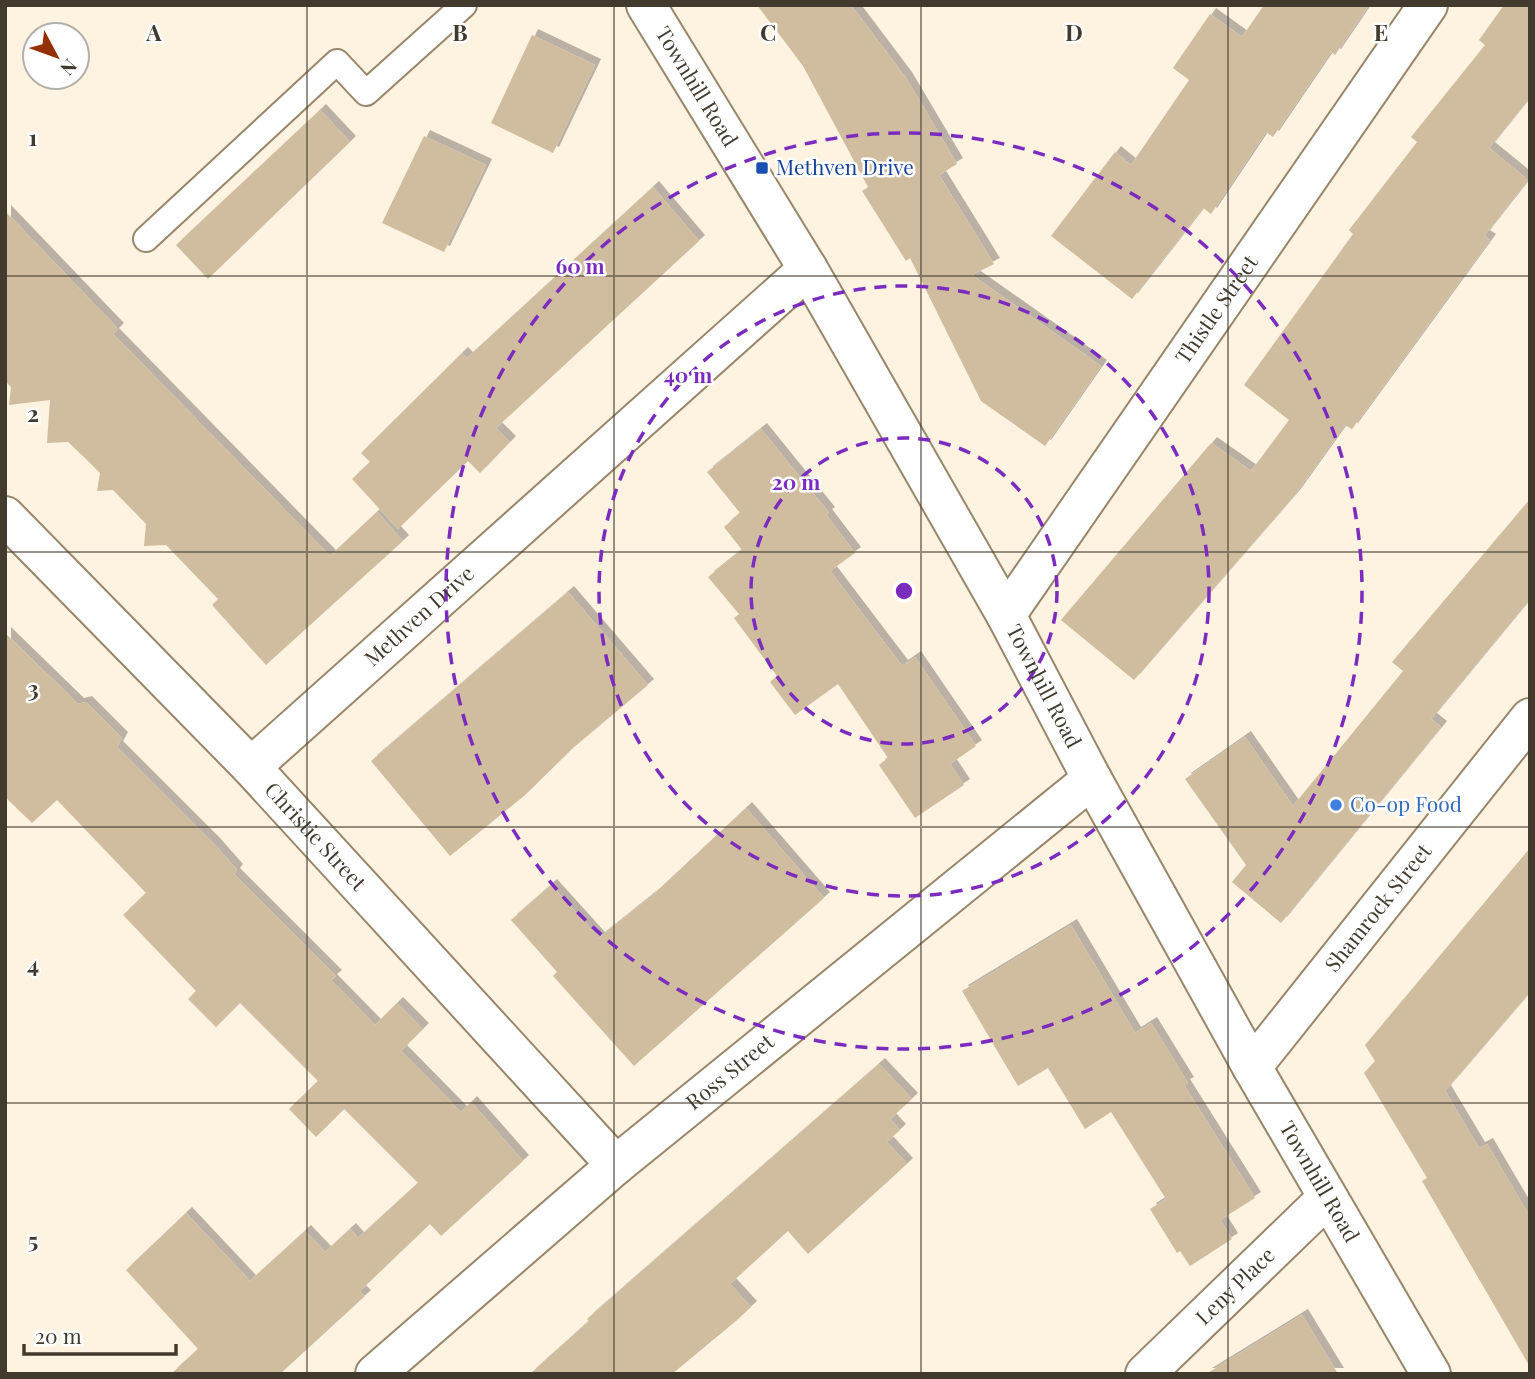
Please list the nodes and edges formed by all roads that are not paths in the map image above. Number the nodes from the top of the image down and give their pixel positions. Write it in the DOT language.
graph roads {
  1 [pos="464,5"];
  2 [pos="646,5"];
  3 [pos="1428,5"];
  4 [pos="146,239"];
  5 [pos="807,269"];
  6 [pos="5,516"];
  7 [pos="1006,615"];
  8 [pos="1530,718"];
  9 [pos="251,767"];
  10 [pos="1092,779"];
  11 [pos="1252,1067"];
  12 [pos="616,1165"];
  13 [pos="1327,1199"];
  14 [pos="375,1374"];
  15 [pos="1145,1374"];
  16 [pos="1431,1374"];
  1 -- 4 [label="lane"];
  2 -- 5 [label="street, Townhill Road"];
  3 -- 7 [label="street, Thistle Street"];
  5 -- 7 [label="street, Townhill Road"];
  5 -- 9 [label="street, Methven Drive"];
  6 -- 9 [label="street, Christie Street"];
  7 -- 10 [label="street, Townhill Road"];
  8 -- 11 [label="street, Shamrock Street"];
  9 -- 12 [label="street, Christie Street"];
  10 -- 11 [label="street, Townhill Road"];
  10 -- 12 [label="street, Ross Street"];
  11 -- 13 [label="street, Townhill Road"];
  12 -- 14 [label="street, Ross Street"];
  13 -- 15 [label="street, Leny Place"];
  13 -- 16 [label="street, Townhill Road"];
}
